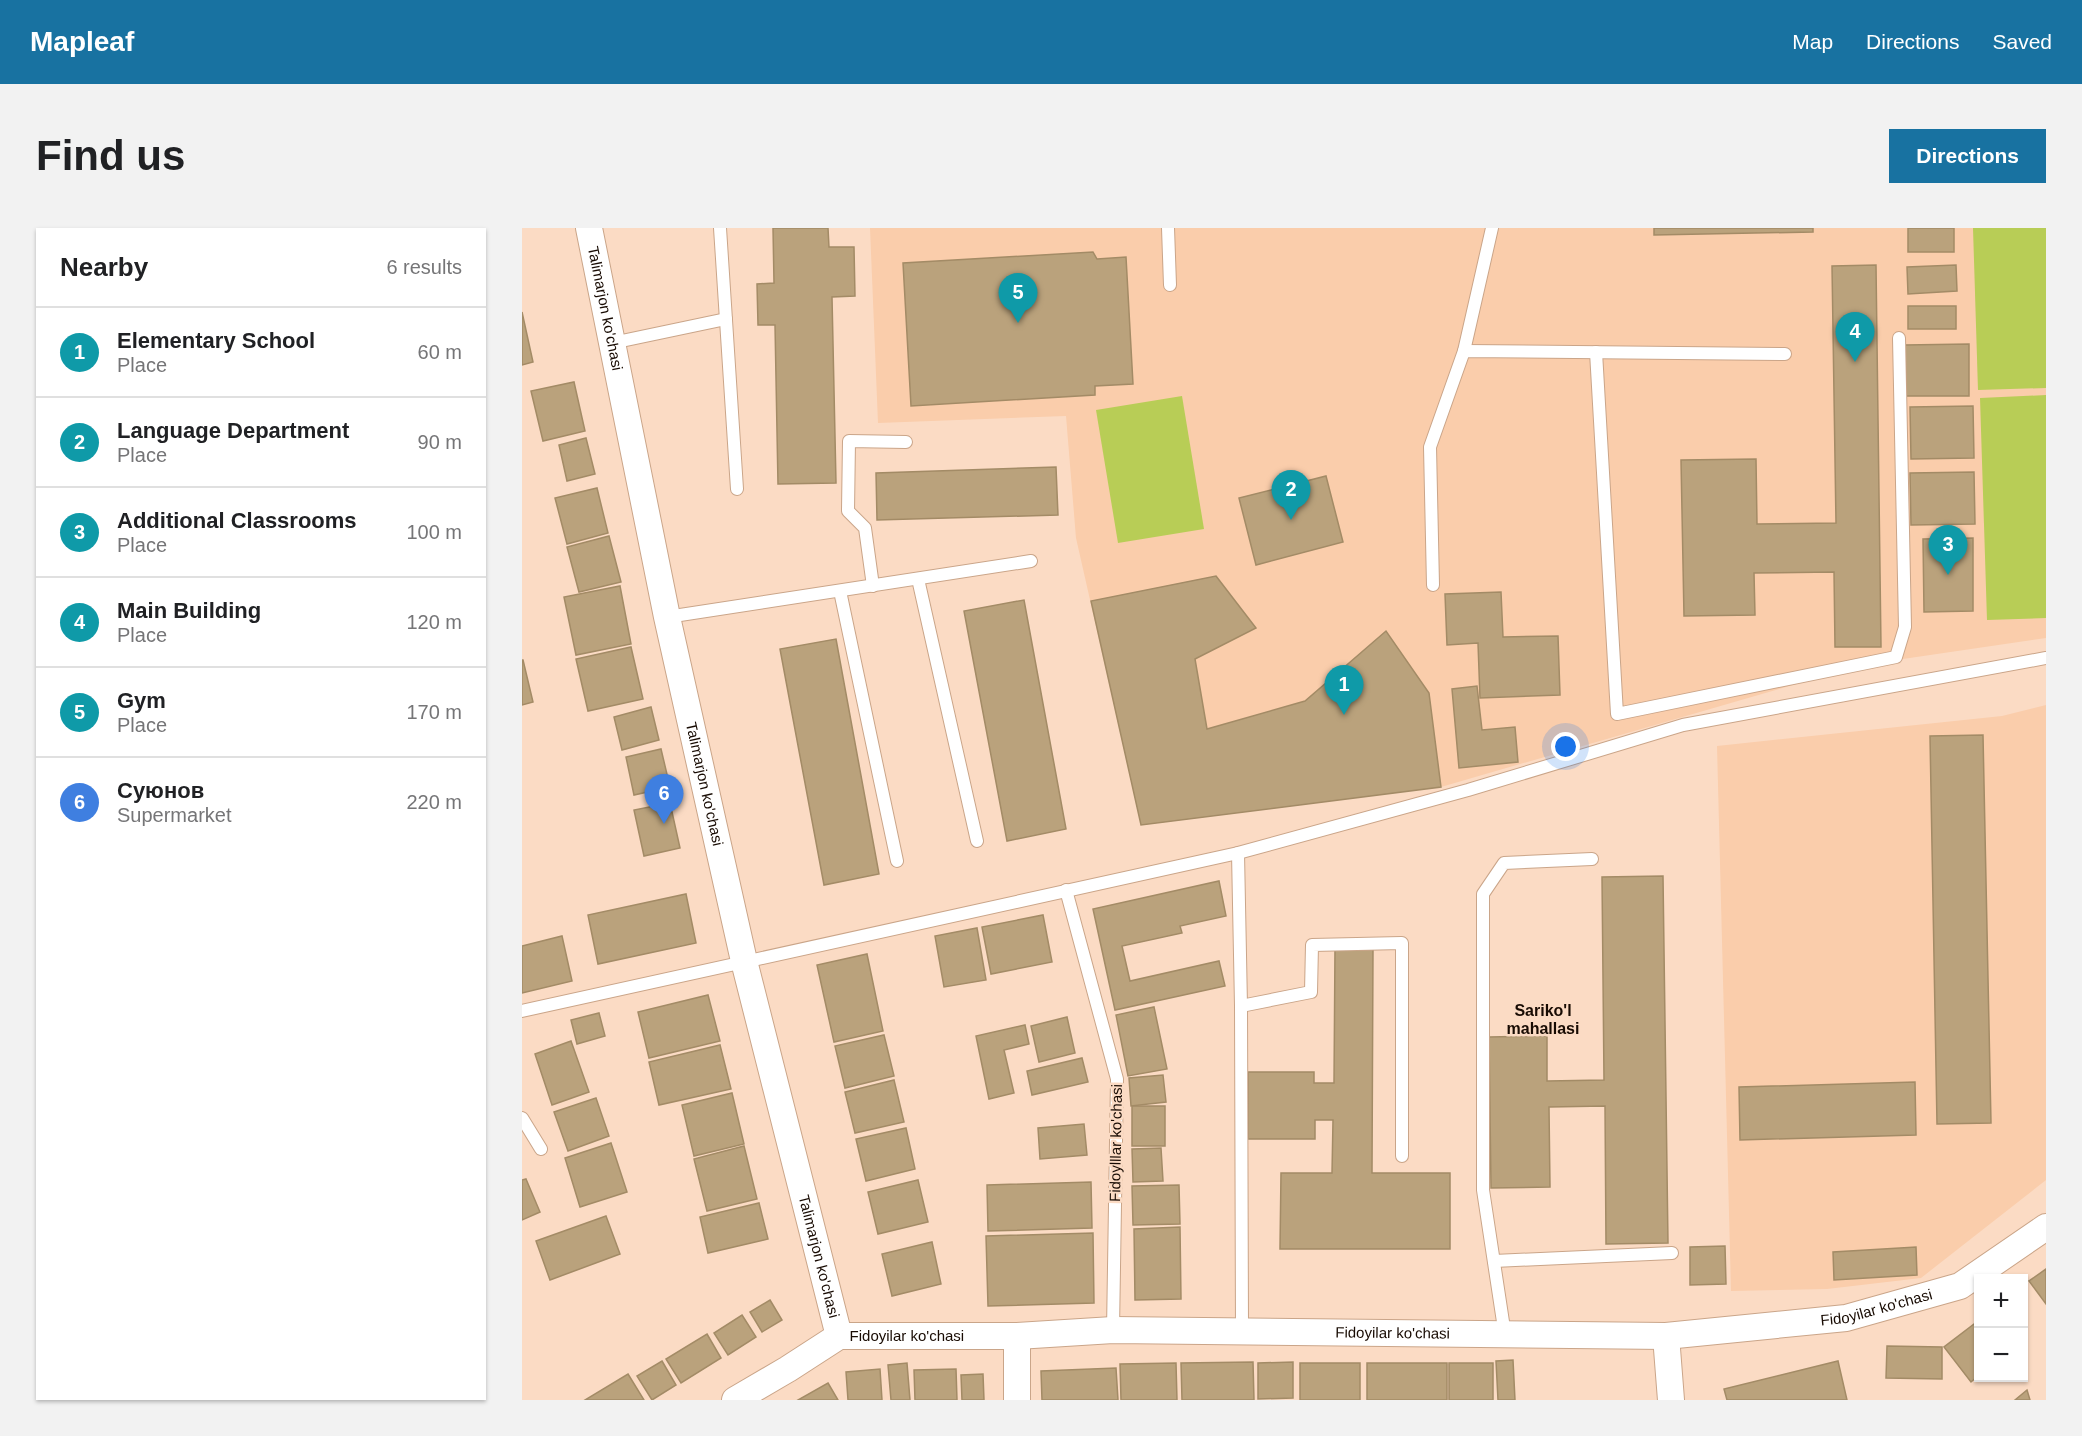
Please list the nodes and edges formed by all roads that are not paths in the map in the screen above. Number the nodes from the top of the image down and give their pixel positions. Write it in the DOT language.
graph roads {
  1 [pos="589,228"];
  2 [pos="720,228"];
  3 [pos="1168,228"];
  4 [pos="1492,228"];
  5 [pos="1170,285"];
  6 [pos="726,319"];
  7 [pos="1899,338"];
  8 [pos="612,343"];
  9 [pos="1464,351"];
  10 [pos="1596,352"];
  11 [pos="1785,354"];
  12 [pos="906,441"];
  13 [pos="737,489"];
  14 [pos="1031,561"];
  15 [pos="918,579"];
  16 [pos="1433,585"];
  17 [pos="873,586"];
  18 [pos="840,591"];
  19 [pos="667,617"];
  20 [pos="2046,658"];
  21 [pos="977,841"];
  22 [pos="1238,853"];
  23 [pos="1592,859"];
  24 [pos="897,861"];
  25 [pos="1066,890"];
  26 [pos="744,961"];
  27 [pos="1241,1006"];
  28 [pos="522,1011"];
  29 [pos="522,1118"];
  30 [pos="541,1149"];
  31 [pos="1402,1156"];
  32 [pos="2046,1227"];
  33 [pos="1672,1253"];
  34 [pos="1494,1261"];
  35 [pos="1113,1330"];
  36 [pos="1242,1331"];
  37 [pos="1017,1335"];
  38 [pos="1505,1335"];
  39 [pos="839,1336"];
  40 [pos="1666,1336"];
  41 [pos="735,1400"];
  42 [pos="1017,1400"];
  43 [pos="1671,1400"];
  1 -- 8 [label="street, Talimarjon ko'chasi"];
  2 -- 6 [label="lane"];
  3 -- 5 [label="lane"];
  4 -- 9 [label="lane"];
  6 -- 8 [label="lane"];
  6 -- 13 [label="lane"];
  7 -- 10 [label="lane"];
  8 -- 19 [label="street, Talimarjon ko'chasi"];
  9 -- 10 [label="lane"];
  9 -- 16 [label="lane"];
  10 -- 11 [label="lane"];
  12 -- 17 [label="lane"];
  14 -- 15 [label="lane"];
  15 -- 17 [label="lane"];
  15 -- 21 [label="lane"];
  17 -- 18 [label="lane"];
  18 -- 19 [label="lane"];
  18 -- 24 [label="lane"];
  19 -- 26 [label="street, Talimarjon ko'chasi"];
  20 -- 22 [label="lane"];
  22 -- 25 [label="lane"];
  22 -- 27 [label="lane"];
  23 -- 34 [label="lane"];
  25 -- 26 [label="lane"];
  25 -- 35 [label="lane, Fidoylllar ko'chasi"];
  26 -- 28 [label="lane"];
  26 -- 39 [label="street, Talimarjon ko'chasi"];
  27 -- 31 [label="lane"];
  27 -- 36 [label="lane"];
  29 -- 30 [label="lane"];
  32 -- 40 [label="street, Fidoyilar ko'chasi"];
  33 -- 34 [label="lane"];
  34 -- 38 [label="lane"];
  35 -- 36 [label="street, Fidoyilar ko'chasi"];
  35 -- 37 [label="street, Fidoyilar ko'chasi"];
  36 -- 38 [label="street, Fidoyilar ko'chasi"];
  37 -- 39 [label="street, Fidoyilar ko'chasi"];
  37 -- 42 [label="street"];
  38 -- 40 [label="street, Fidoyilar ko'chasi"];
  39 -- 41 [label="street, Fidoyilar ko'chasi"];
  40 -- 43 [label="street"];
}
